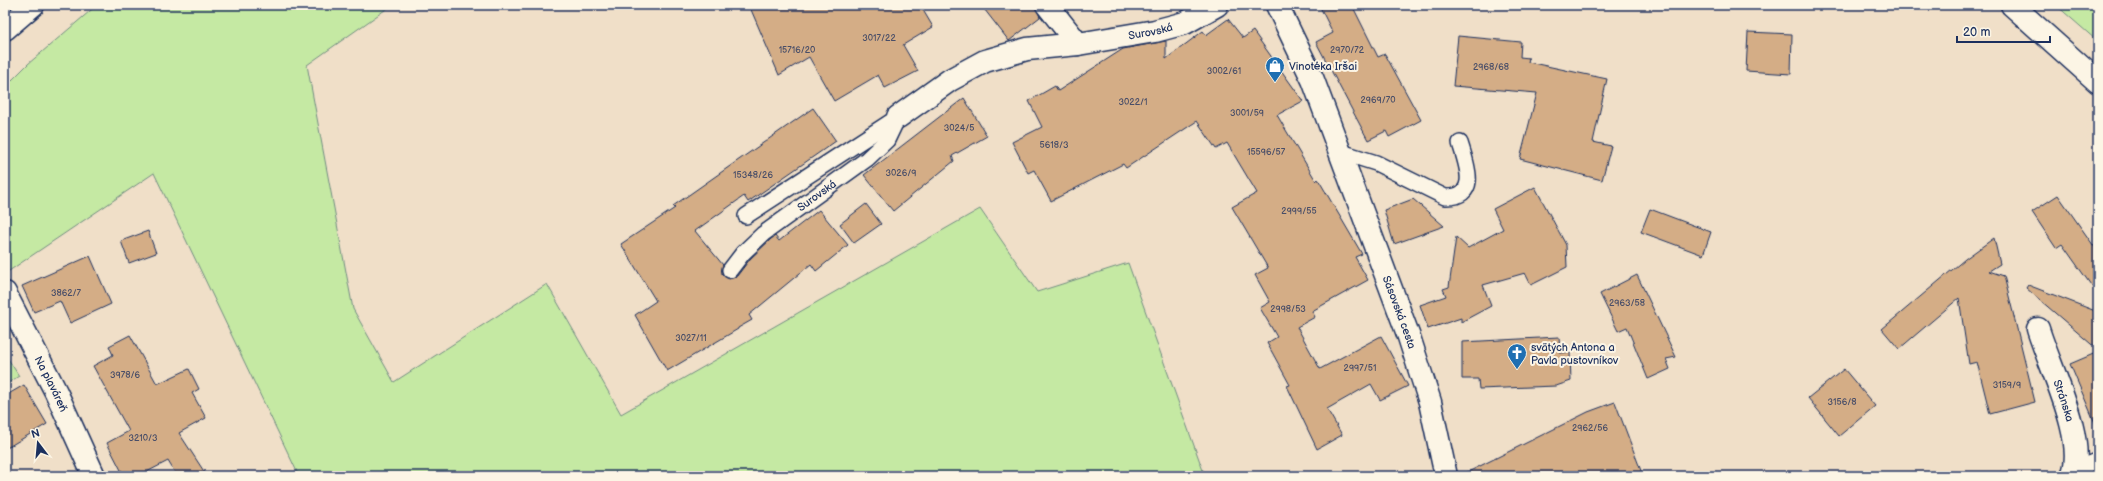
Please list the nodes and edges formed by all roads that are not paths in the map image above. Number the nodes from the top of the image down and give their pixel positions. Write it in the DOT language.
graph roads {
  1 [pos="33,5"];
  2 [pos="1047,5"];
  3 [pos="1217,5"];
  4 [pos="1278,5"];
  5 [pos="2012,5"];
  6 [pos="5,29"];
  7 [pos="1078,44"];
  8 [pos="2098,82"];
  9 [pos="898,117"];
  10 [pos="1460,143"];
  11 [pos="1341,152"];
  12 [pos="746,216"];
  13 [pos="730,270"];
  14 [pos="5,293"];
  15 [pos="2038,329"];
  16 [pos="2098,464"];
  17 [pos="2072,475"];
  18 [pos="94,476"];
  19 [pos="1446,476"];
  1 -- 6 [label="street"];
  2 -- 7 [label="street"];
  3 -- 7 [label="street, Surovská"];
  4 -- 11 [label="street, Sásovská cesta"];
  5 -- 8 [label="street"];
  7 -- 9 [label="street, Surovská"];
  9 -- 12 [label="lane, Surovská"];
  9 -- 13 [label="lane, Surovská"];
  10 -- 11 [label="lane"];
  11 -- 19 [label="street, Sásovská cesta"];
  14 -- 18 [label="street, Na plaváreň"];
  15 -- 17 [label="street, Stránska"];
  16 -- 17 [label="street, Stránska"];
}
